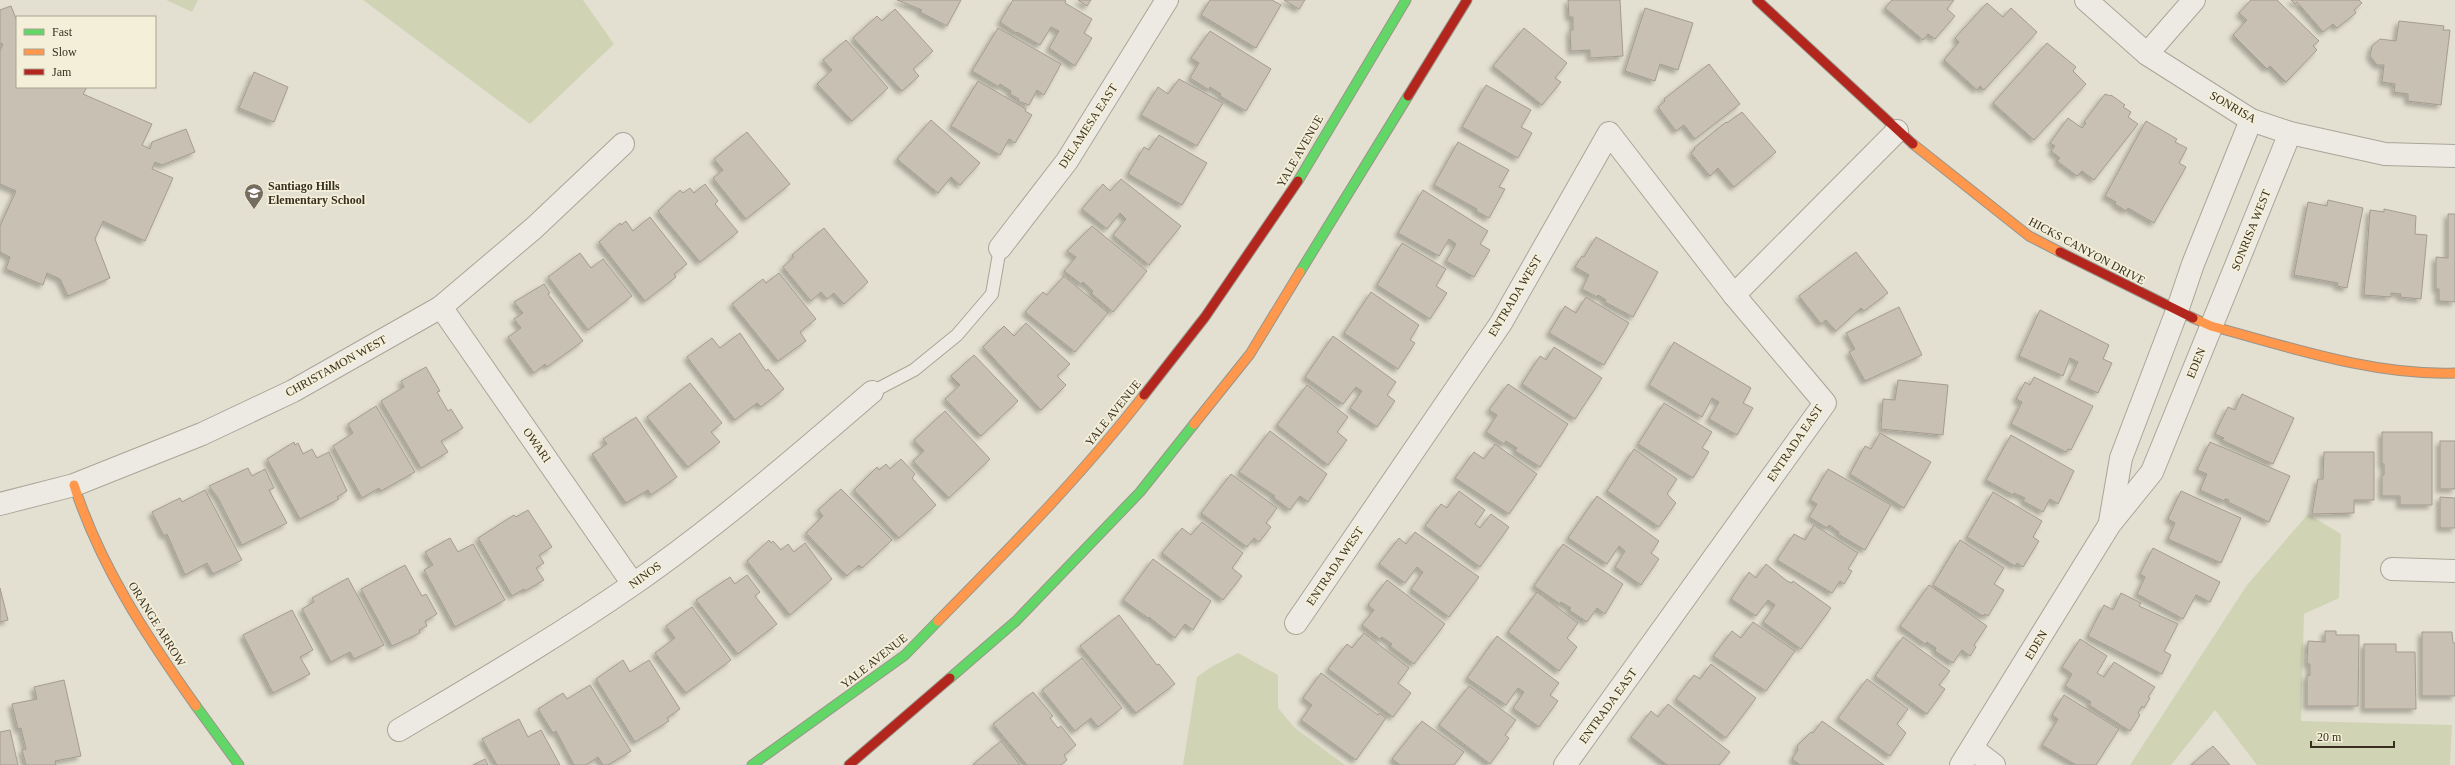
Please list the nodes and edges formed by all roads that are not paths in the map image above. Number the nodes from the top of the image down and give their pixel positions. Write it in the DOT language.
graph roads {
  1 [pos="1168,0"];
  2 [pos="1406,0"];
  3 [pos="1467,0"];
  4 [pos="1757,0"];
  5 [pos="2086,0"];
  6 [pos="2194,0"];
  7 [pos="2147,54"];
  8 [pos="2251,120"];
  9 [pos="1897,131"];
  10 [pos="2290,133"];
  11 [pos="623,144"];
  12 [pos="2455,156"];
  13 [pos="1000,248"];
  14 [pos="1734,295"];
  15 [pos="441,306"];
  16 [pos="2177,311"];
  17 [pos="2211,326"];
  18 [pos="2455,373"];
  19 [pos="872,392"];
  20 [pos="74,485"];
  21 [pos="0,504"];
  22 [pos="2110,524"];
  23 [pos="2392,570"];
  24 [pos="2455,571"];
  25 [pos="634,584"];
  26 [pos="1296,623"];
  27 [pos="399,730"];
  28 [pos="1967,757"];
  29 [pos="240,765"];
  30 [pos="752,765"];
  31 [pos="849,765"];
  32 [pos="1566,765"];
  33 [pos="1994,765"];
  1 -- 13 [label="street, DELAMESA EAST"];
  2 -- 30 [label="main road, YALE AVENUE"];
  3 -- 31 [label="main road"];
  4 -- 9 [label="main road, HICKS CANYON DRIVE"];
  5 -- 7 [label="street, SONRISA"];
  6 -- 7 [label="street"];
  7 -- 8 [label="street, SONRISA"];
  8 -- 10 [label="street, SONRISA"];
  8 -- 16 [label="street"];
  9 -- 14 [label="street"];
  9 -- 16 [label="main road, HICKS CANYON DRIVE"];
  10 -- 12 [label="street, SONRISA"];
  10 -- 17 [label="street, SONRISA WEST"];
  11 -- 15 [label="street, CHRISTAMON WEST"];
  13 -- 19 [label="lane"];
  14 -- 26 [label="street, ENTRADA WEST"];
  14 -- 32 [label="street, ENTRADA EAST"];
  15 -- 20 [label="street, CHRISTAMON WEST"];
  15 -- 25 [label="street, OWARI"];
  16 -- 17 [label="main road, HICKS CANYON DRIVE"];
  16 -- 22 [label="street, EDEN"];
  17 -- 18 [label="main road, HICKS CANYON DRIVE"];
  17 -- 22 [label="street, EDEN"];
  19 -- 25 [label="street, NINOS"];
  20 -- 21 [label="street, CHRISTAMON WEST"];
  20 -- 29 [label="main road, ORANGE ARROW"];
  22 -- 28 [label="street, EDEN"];
  23 -- 24 [label="street"];
  25 -- 27 [label="street, NINOS"];
  28 -- 33 [label="street"];
}
